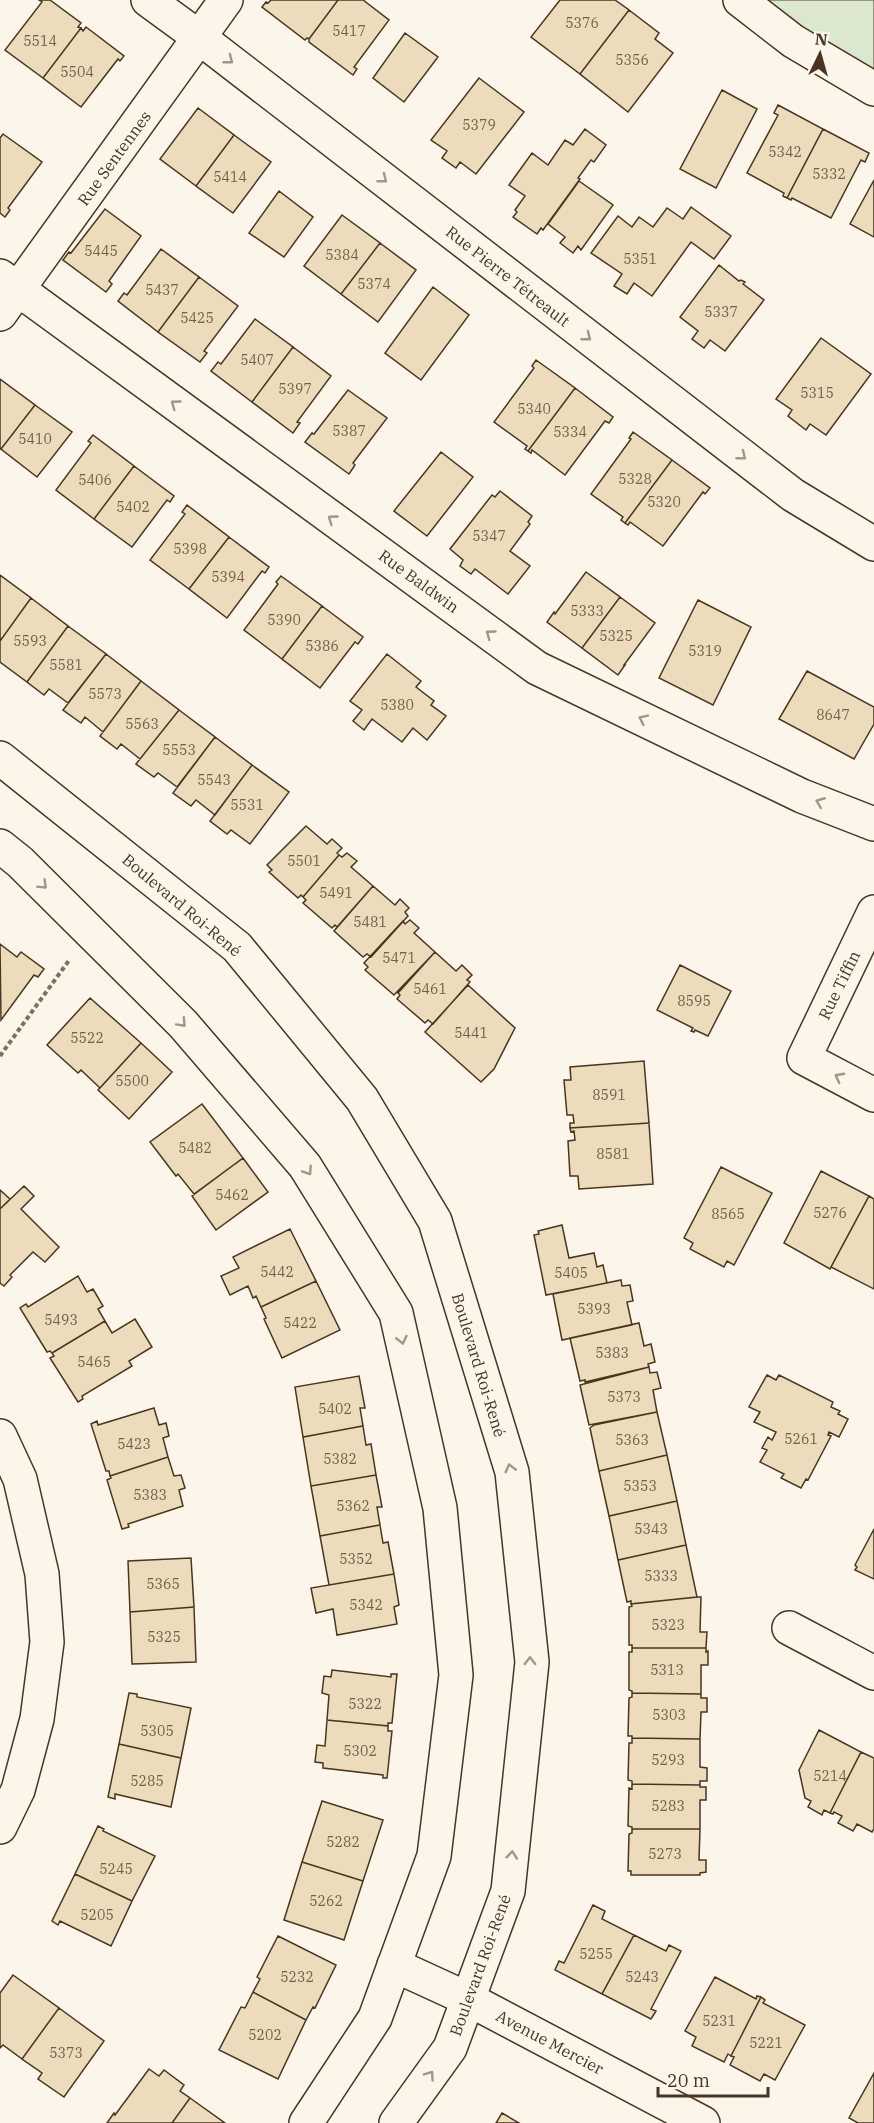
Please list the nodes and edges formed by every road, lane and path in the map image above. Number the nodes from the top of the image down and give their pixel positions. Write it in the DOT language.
graph roads {
  1 [pos="148,0"];
  2 [pos="226,0"];
  3 [pos="740,0"];
  4 [pos="200,38"];
  5 [pos="874,88"];
  6 [pos="6,293"];
  7 [pos="874,544"];
  8 [pos="0,758"];
  9 [pos="874,824"];
  10 [pos="0,846"];
  11 [pos="874,912"];
  12 [pos="90,931"];
  13 [pos="0,1056"];
  14 [pos="874,1095"];
  15 [pos="0,1436"];
  16 [pos="789,1628"];
  17 [pos="874,1673"];
  18 [pos="0,1827"];
  19 [pos="394,1965"];
  20 [pos="468,1999"];
  21 [pos="306,2123"];
  22 [pos="396,2123"];
  23 [pos="703,2123"];
  1 -- 4 [label="street, Rue Pierre Tétreault"];
  2 -- 4 [label="street, Rue Sentennes"];
  3 -- 5 [label="street"];
  4 -- 6 [label="street, Rue Sentennes"];
  4 -- 7 [label="street, Rue Pierre Tétreault, one-way"];
  9 -- 6 [label="street, Rue Baldwin, one-way"];
  20 -- 8 [label="street, Boulevard Roi-René, one-way"];
  10 -- 12 [label="street, one-way"];
  14 -- 11 [label="street, Rue Tiffin, one-way"];
  12 -- 13 [label="path"];
  12 -- 19 [label="street, one-way"];
  15 -- 18 [label="street"];
  16 -- 17 [label="street"];
  19 -- 20 [label="street, Avenue Mercier"];
  19 -- 21 [label="street"];
  22 -- 20 [label="street, Boulevard Roi-René, one-way"];
  20 -- 23 [label="street, Avenue Mercier"];
}
